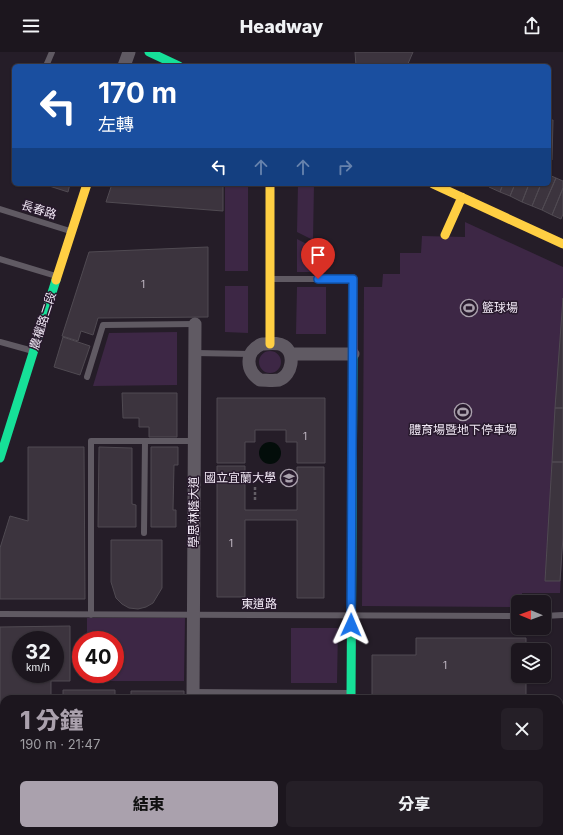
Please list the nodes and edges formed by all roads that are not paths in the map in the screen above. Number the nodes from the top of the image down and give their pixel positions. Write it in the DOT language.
graph roads {
  1 [pos="52,52"];
  2 [pos="129,52"];
  3 [pos="149,52"];
  4 [pos="47,64"];
  5 [pos="125,64"];
  6 [pos="175,64"];
  7 [pos="86,186"];
  8 [pos="270,186"];
  9 [pos="437,186"];
  10 [pos="462,197"];
  11 [pos="0,210"];
  12 [pos="72,231"];
  13 [pos="445,235"];
  14 [pos="563,244"];
  15 [pos="0,259"];
  16 [pos="58,277"];
  17 [pos="270,279"];
  18 [pos="353,279"];
  19 [pos="195,324"];
  20 [pos="0,342"];
  21 [pos="270,344"];
  22 [pos="34,352"];
  23 [pos="195,353"];
  24 [pos="250,354"];
  25 [pos="290,354"];
  26 [pos="353,354"];
  27 [pos="87,377"];
  28 [pos="145,441"];
  29 [pos="195,441"];
  30 [pos="1,452"];
  31 [pos="144,533"];
  32 [pos="0,614"];
  33 [pos="91,615"];
  34 [pos="194,615"];
  35 [pos="563,615"];
  36 [pos="351,616"];
  37 [pos="511,616"];
  38 [pos="551,616"];
  39 [pos="193,695"];
  40 [pos="351,695"];
  1 -- 4 [label="lane"];
  2 -- 5 [label="street"];
  3 -- 6 [label="street"];
  7 -- 12 [label="street, 農權路二段"];
  8 -- 17 [label="street"];
  9 -- 10 [label="street"];
  10 -- 13 [label="street"];
  10 -- 14 [label="street"];
  11 -- 12 [label="lane, 長春路"];
  12 -- 16 [label="street, 農權路二段"];
  15 -- 16 [label="lane"];
  16 -- 22 [label="street, 農權路二段"];
  17 -- 18 [label="lane"];
  17 -- 21 [label="street"];
  18 -- 26 [label="street"];
  19 -- 23 [label="street, 學思林蔭大道"];
  19 -- 27 [label="lane"];
  20 -- 22 [label="lane"];
  21 -- 24 [label="street"];
  21 -- 25 [label="street"];
  22 -- 30 [label="street, 農權路二段"];
  23 -- 24 [label="lane"];
  23 -- 29 [label="street, 學思林蔭大道"];
  24 -- 25 [label="street"];
  25 -- 26 [label="street"];
  26 -- 36 [label="street"];
  28 -- 29 [label="lane"];
  28 -- 31 [label="lane"];
  28 -- 33 [label="lane"];
  29 -- 34 [label="street, 學思林蔭大道"];
  32 -- 33 [label="lane, 東道路"];
  33 -- 34 [label="lane, 東道路"];
  34 -- 36 [label="lane, 東道路"];
  34 -- 39 [label="street, 學思林蔭大道"];
  35 -- 38 [label="lane"];
  36 -- 37 [label="lane, 東道路"];
  36 -- 40 [label="street"];
}
